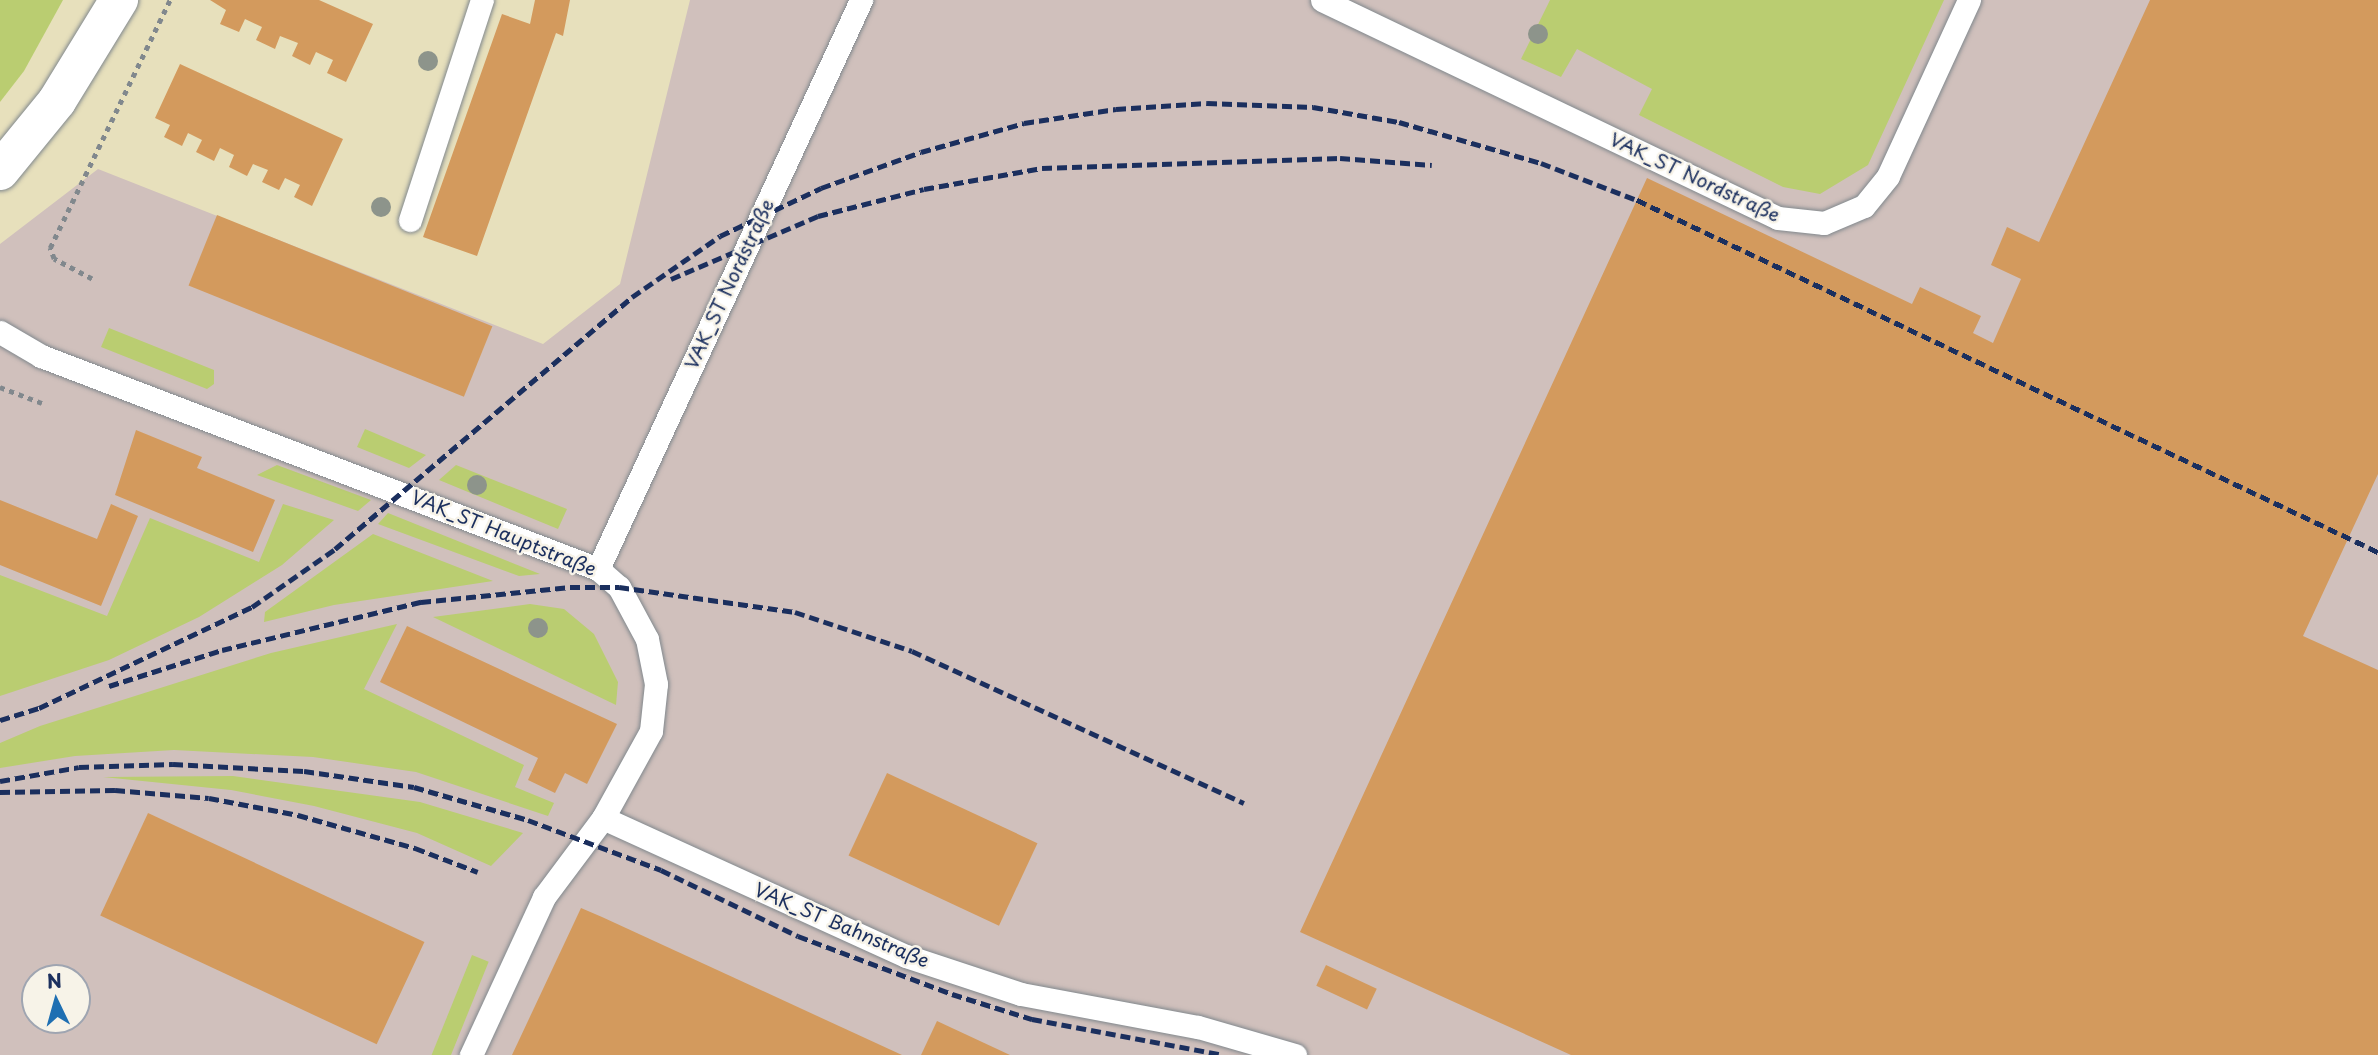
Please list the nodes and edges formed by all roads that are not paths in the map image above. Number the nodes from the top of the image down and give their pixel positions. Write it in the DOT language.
graph roads {
  1 [pos="119,0"];
  2 [pos="482,0"];
  3 [pos="861,0"];
  4 [pos="1322,0"];
  5 [pos="1969,0"];
  6 [pos="0,171"];
  7 [pos="410,220"];
  8 [pos="0,332"];
  9 [pos="598,569"];
  10 [pos="603,818"];
  11 [pos="471,1055"];
  12 [pos="1295,1055"];
  1 -- 6 [label="street"];
  2 -- 7 [label="lane"];
  3 -- 9 [label="lane, VAK_ST Nordstraße"];
  4 -- 5 [label="lane, VAK_ST Nordstraße"];
  8 -- 9 [label="lane, VAK_ST Hauptstraße"];
  9 -- 10 [label="lane, VAK_ST Hauptstraße"];
  10 -- 11 [label="lane, VAK_ST Hauptstraße"];
  10 -- 12 [label="lane, VAK_ST Bahnstraße"];
}
